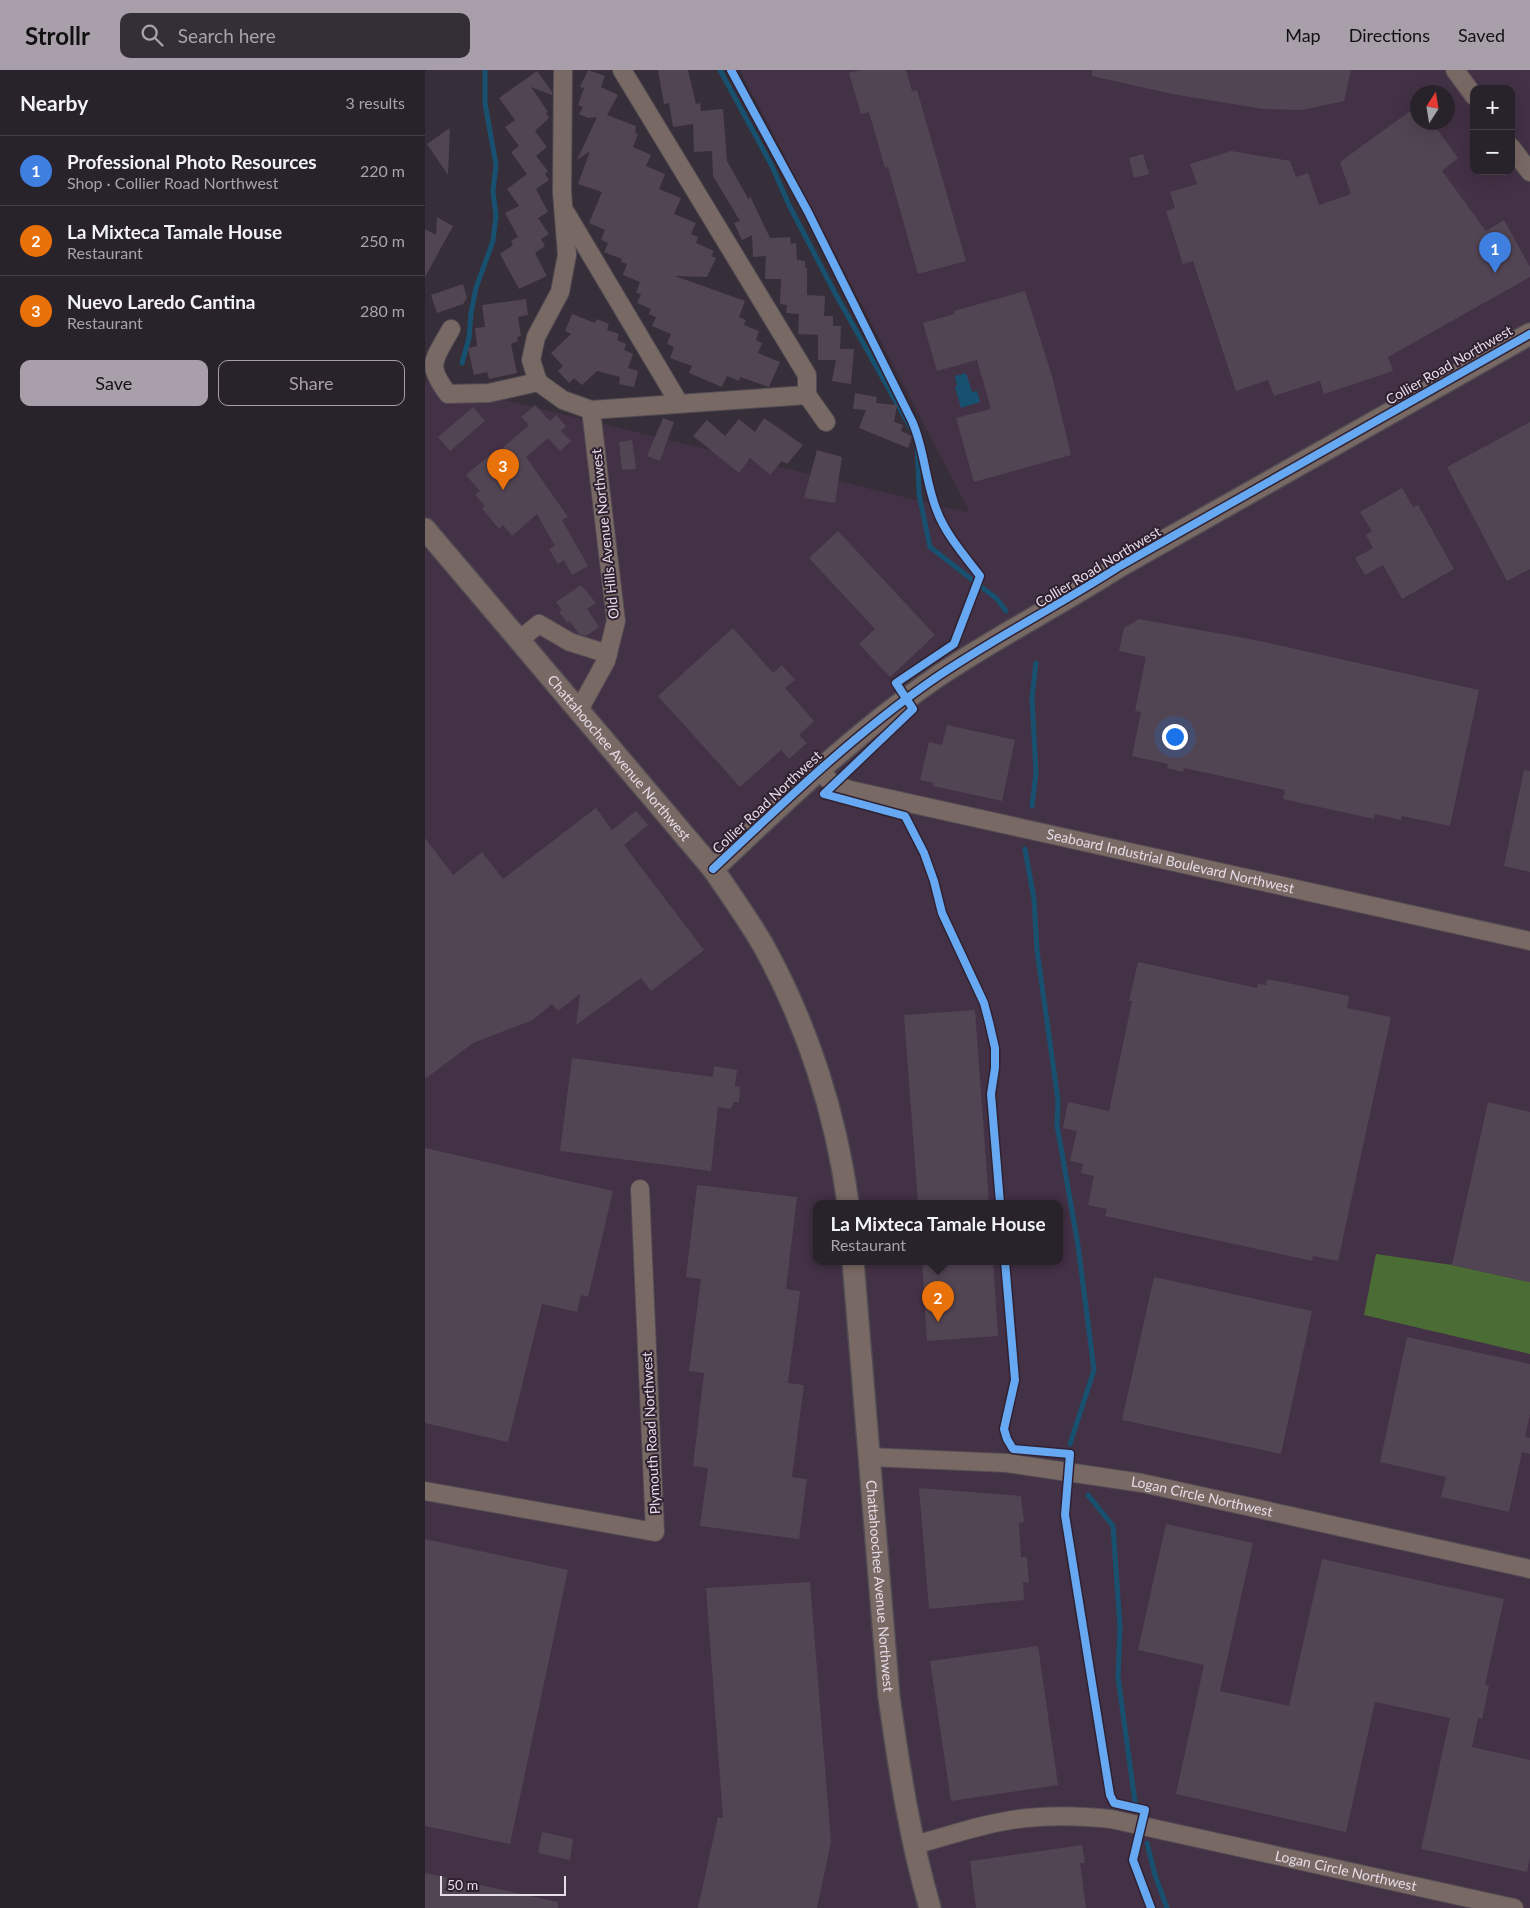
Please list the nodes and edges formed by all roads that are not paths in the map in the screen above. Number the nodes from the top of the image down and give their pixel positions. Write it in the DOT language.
graph roads {
  1 [pos="563,70"];
  2 [pos="622,70"];
  3 [pos="1455,70"];
  4 [pos="1470,91"];
  5 [pos="1515,152"];
  6 [pos="1530,172"];
  7 [pos="563,209"];
  8 [pos="451,329"];
  9 [pos="1530,334"];
  10 [pos="538,382"];
  11 [pos="807,395"];
  12 [pos="679,403"];
  13 [pos="591,410"];
  14 [pos="826,422"];
  15 [pos="425,529"];
  16 [pos="519,640"];
  17 [pos="608,654"];
  18 [pos="579,710"];
  19 [pos="818,770"];
  20 [pos="713,869"];
  21 [pos="1530,941"];
  22 [pos="639,1189"];
  23 [pos="847,1200"];
  24 [pos="853,1265"];
  25 [pos="869,1457"];
  26 [pos="425,1491"];
  27 [pos="1530,1569"];
  28 [pos="914,1845"];
  29 [pos="930,1908"];
  30 [pos="1514,1908"];
  1 -- 7 [label="street"];
  2 -- 11 [label="street"];
  3 -- 4 [label="street"];
  5 -- 6 [label="street"];
  7 -- 10 [label="street"];
  7 -- 12 [label="street"];
  8 -- 10 [label="street"];
  9 -- 19 [label="street, Collier Road Northwest"];
  10 -- 13 [label="street"];
  11 -- 12 [label="street"];
  11 -- 14 [label="street"];
  12 -- 13 [label="street"];
  13 -- 17 [label="street, Old Hills Avenue Northwest"];
  15 -- 16 [label="street, Chattahoochee Avenue Northwest"];
  16 -- 17 [label="street"];
  16 -- 18 [label="street, Chattahoochee Avenue Northwest"];
  17 -- 18 [label="street, Old Hills Avenue Northwest"];
  18 -- 20 [label="street, Chattahoochee Avenue Northwest"];
  19 -- 20 [label="street, Collier Road Northwest"];
  19 -- 21 [label="street, Seaboard Industrial Boulevard Northwest"];
  20 -- 23 [label="street, Chattahoochee Avenue Northwest"];
  22 -- 26 [label="street, Plymouth Road Northwest"];
  24 -- 25 [label="street, Chattahoochee Avenue Northwest"];
  25 -- 27 [label="street, Logan Circle Northwest"];
  25 -- 28 [label="street, Chattahoochee Avenue Northwest"];
  28 -- 29 [label="street, Chattahoochee Avenue Northwest"];
  28 -- 30 [label="street, Logan Circle Northwest"];
}
